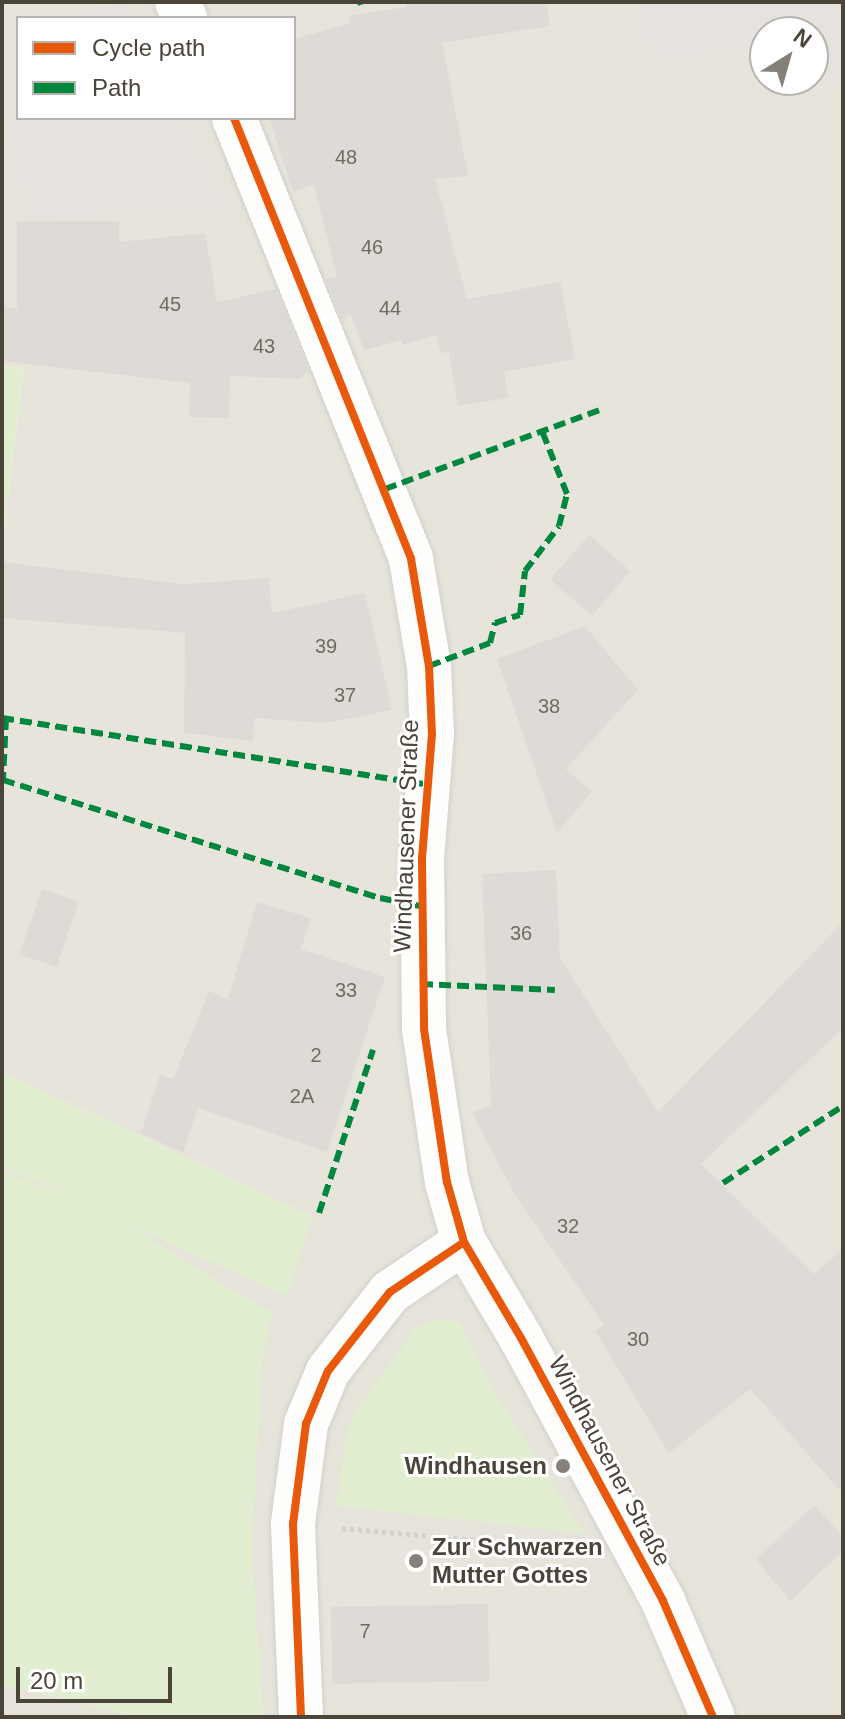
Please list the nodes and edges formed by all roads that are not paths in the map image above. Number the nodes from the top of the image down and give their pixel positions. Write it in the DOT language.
graph roads {
  1 [pos="235,120"];
  2 [pos="464,1242"];
  3 [pos="301,1717"];
  4 [pos="713,1717"];
  1 -- 2 [label="street, Windhausener Straße"];
  2 -- 3 [label="street"];
  2 -- 4 [label="street, Windhausener Straße"];
}
